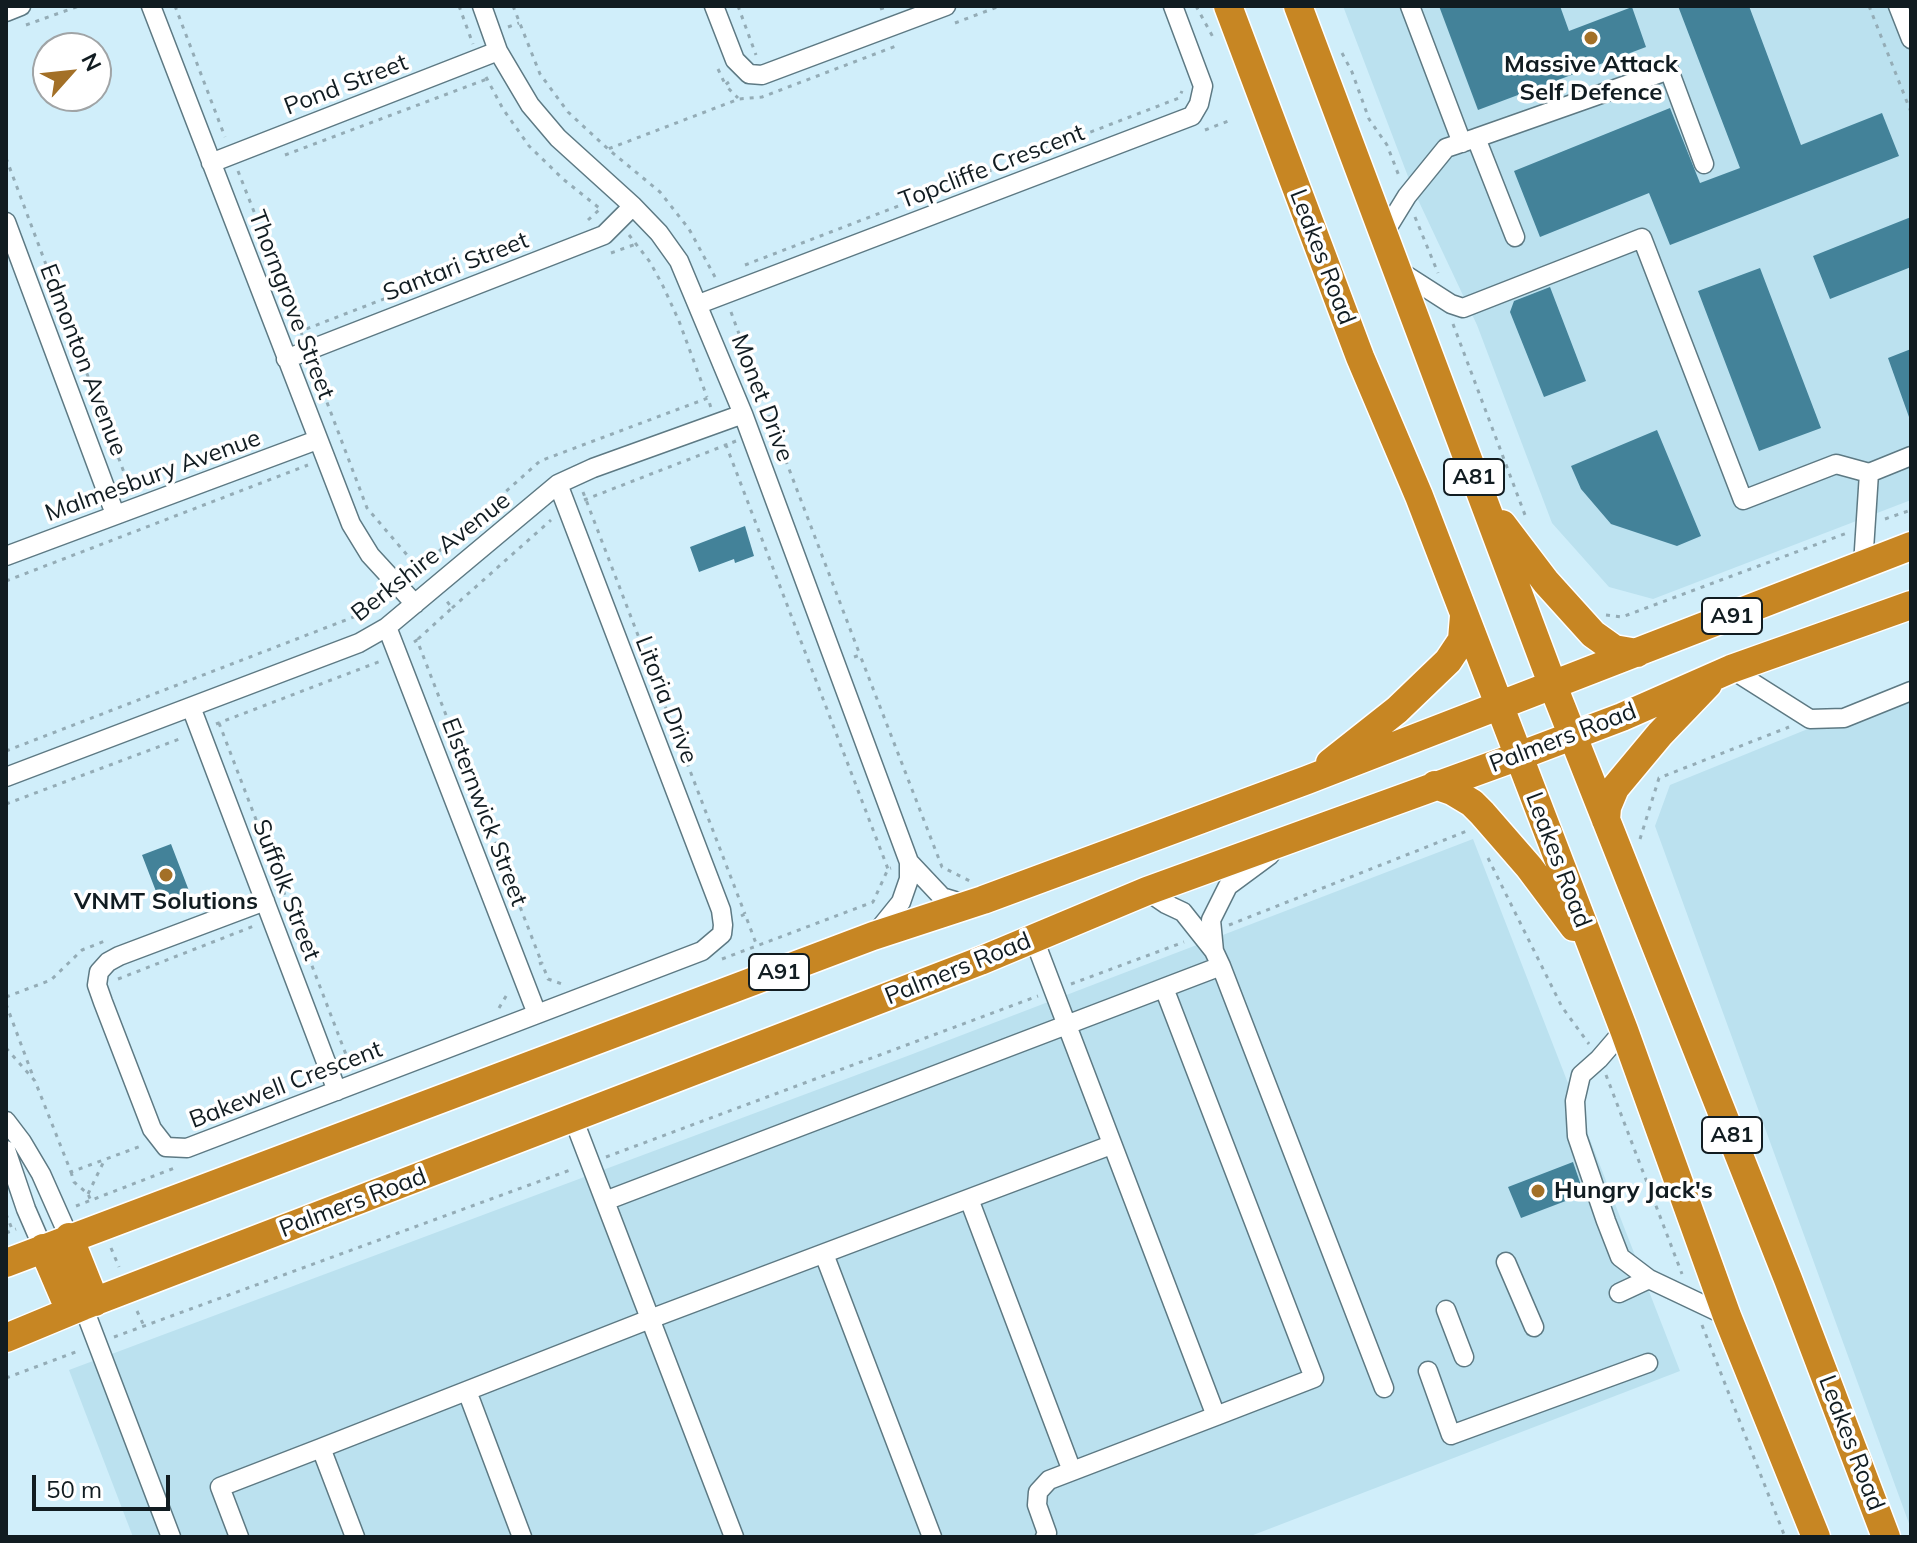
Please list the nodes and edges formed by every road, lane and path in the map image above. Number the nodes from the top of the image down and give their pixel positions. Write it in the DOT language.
graph roads {
  1 [pos="21,6"];
  2 [pos="79,6"];
  3 [pos="151,6"];
  4 [pos="482,6"];
  5 [pos="513,6"];
  6 [pos="714,6"];
  7 [pos="1000,6"];
  8 [pos="1173,6"];
  9 [pos="1228,6"];
  10 [pos="1298,6"];
  11 [pos="1410,6"];
  12 [pos="1869,6"];
  13 [pos="1898,6"];
  14 [pos="939,7"];
  15 [pos="6,12"];
  16 [pos="947,26"];
  17 [pos="21,27"];
  18 [pos="1911,39"];
  19 [pos="907,42"];
  20 [pos="1338,47"];
  21 [pos="498,51"];
  22 [pos="487,79"];
  23 [pos="1184,85"];
  24 [pos="1911,112"];
  25 [pos="1469,140"];
  26 [pos="608,149"];
  27 [pos="281,157"];
  28 [pos="6,158"];
  29 [pos="211,163"];
  30 [pos="1704,164"];
  31 [pos="1407,196"];
  32 [pos="633,206"];
  33 [pos="6,223"];
  34 [pos="618,223"];
  35 [pos="1383,235"];
  36 [pos="1515,237"];
  37 [pos="636,244"];
  38 [pos="607,255"];
  39 [pos="745,265"];
  40 [pos="1395,269"];
  41 [pos="715,277"];
  42 [pos="699,304"];
  43 [pos="1451,304"];
  44 [pos="730,313"];
  45 [pos="286,359"];
  46 [pos="329,363"];
  47 [pos="708,398"];
  48 [pos="743,414"];
  49 [pos="773,427"];
  50 [pos="752,436"];
  51 [pos="317,440"];
  52 [pos="1911,456"];
  53 [pos="308,465"];
  54 [pos="1869,473"];
  55 [pos="577,475"];
  56 [pos="558,484"];
  57 [pos="131,492"];
  58 [pos="1482,498"];
  59 [pos="1911,510"];
  60 [pos="115,514"];
  61 [pos="1525,515"];
  62 [pos="1867,526"];
  63 [pos="1911,546"];
  64 [pos="6,556"];
  65 [pos="1863,565"];
  66 [pos="419,569"];
  67 [pos="6,581"];
  68 [pos="415,604"];
  69 [pos="1911,605"];
  70 [pos="1597,614"];
  71 [pos="1464,616"];
  72 [pos="387,627"];
  73 [pos="1637,653"];
  74 [pos="860,655"];
  75 [pos="390,657"];
  76 [pos="836,665"];
  77 [pos="1724,672"];
  78 [pos="813,673"];
  79 [pos="1553,686"];
  80 [pos="1911,691"];
  81 [pos="1500,706"];
  82 [pos="191,707"];
  83 [pos="1810,719"];
  84 [pos="219,723"];
  85 [pos="1572,735"];
  86 [pos="182,737"];
  87 [pos="1519,756"];
  88 [pos="6,777"];
  89 [pos="1307,780"];
  90 [pos="1435,785"];
  91 [pos="6,804"];
  92 [pos="1606,820"];
  93 [pos="1474,829"];
  94 [pos="1294,838"];
  95 [pos="1639,838"];
  96 [pos="1488,856"];
  97 [pos="909,862"];
  98 [pos="888,869"];
  99 [pos="1147,891"];
  100 [pos="979,892"];
  101 [pos="265,901"];
  102 [pos="745,914"];
  103 [pos="722,934"];
  104 [pos="873,936"];
  105 [pos="1034,939"];
  106 [pos="103,942"];
  107 [pos="1212,946"];
  108 [pos="1596,957"];
  109 [pos="542,963"];
  110 [pos="1164,988"];
  111 [pos="1053,991"];
  112 [pos="6,997"];
  113 [pos="6,1004"];
  114 [pos="537,1014"];
  115 [pos="1066,1025"];
  116 [pos="1624,1030"];
  117 [pos="1599,1059"];
  118 [pos="350,1065"];
  119 [pos="35,1081"];
  120 [pos="337,1091"];
  121 [pos="573,1118"];
  122 [pos="6,1121"];
  123 [pos="1111,1145"];
  124 [pos="6,1150"];
  125 [pos="105,1159"];
  126 [pos="590,1162"];
  127 [pos="71,1172"];
  128 [pos="88,1194"];
  129 [pos="969,1199"];
  130 [pos="605,1201"];
  131 [pos="96,1213"];
  132 [pos="6,1214"];
  133 [pos="13,1230"];
  134 [pos="69,1237"];
  135 [pos="43,1248"];
  136 [pos="824,1254"];
  137 [pos="1506,1262"];
  138 [pos="6,1263"];
  139 [pos="1649,1279"];
  140 [pos="128,1289"];
  141 [pos="1619,1293"];
  142 [pos="1693,1301"];
  143 [pos="83,1306"];
  144 [pos="1446,1310"];
  145 [pos="1727,1316"];
  146 [pos="650,1319"];
  147 [pos="144,1326"];
  148 [pos="1534,1327"];
  149 [pos="6,1338"];
  150 [pos="98,1343"];
  151 [pos="1464,1357"];
  152 [pos="1648,1363"];
  153 [pos="1428,1371"];
  154 [pos="6,1378"];
  155 [pos="1384,1388"];
  156 [pos="467,1391"];
  157 [pos="1216,1416"];
  158 [pos="321,1448"];
  159 [pos="1072,1471"];
  160 [pos="171,1537"];
  161 [pos="239,1537"];
  162 [pos="355,1537"];
  163 [pos="522,1537"];
  164 [pos="734,1537"];
  165 [pos="932,1537"];
  166 [pos="1045,1537"];
  167 [pos="1785,1537"];
  168 [pos="1816,1537"];
  169 [pos="1886,1537"];
  1 -- 15 [label="street"];
  2 -- 17 [label="path"];
  3 -- 29 [label="street, Thorngrove Street"];
  4 -- 21 [label="street, Monet Drive"];
  5 -- 26 [label="path"];
  6 -- 14 [label="street"];
  7 -- 16 [label="path"];
  8 -- 42 [label="street, Topcliffe Crescent"];
  9 -- 71 [label="highway, Leakes Road / A81"];
  10 -- 35 [label="highway, Leakes Road / A81"];
  11 -- 25 [label="street"];
  12 -- 24 [label="path"];
  13 -- 18 [label="street"];
  19 -- 26 [label="path"];
  20 -- 31 [label="path"];
  21 -- 29 [label="street, Pond Street"];
  21 -- 32 [label="street, Monet Drive"];
  22 -- 27 [label="path"];
  23 -- 39 [label="path"];
  25 -- 30 [label="street"];
  25 -- 31 [label="street"];
  25 -- 36 [label="street"];
  26 -- 41 [label="path"];
  28 -- 57 [label="path"];
  29 -- 45 [label="street, Thorngrove Street"];
  31 -- 35 [label="street"];
  31 -- 43 [label="path"];
  32 -- 34 [label="street, Santari Street"];
  32 -- 42 [label="street, Monet Drive"];
  33 -- 60 [label="street, Edmonton Avenue"];
  34 -- 37 [label="path"];
  34 -- 45 [label="street, Santari Street"];
  35 -- 40 [label="highway, Leakes Road / A81"];
  37 -- 38 [label="path"];
  37 -- 47 [label="path"];
  40 -- 43 [label="street"];
  40 -- 58 [label="highway, Leakes Road / A81"];
  42 -- 48 [label="street, Monet Drive"];
  43 -- 54 [label="street"];
  43 -- 61 [label="path"];
  44 -- 49 [label="path"];
  45 -- 51 [label="street, Thorngrove Street"];
  46 -- 66 [label="path"];
  48 -- 50 [label="street, Monet Drive"];
  48 -- 55 [label="street, Berkshire Avenue"];
  49 -- 50 [label="path"];
  49 -- 74 [label="path"];
  50 -- 76 [label="street, Monet Drive"];
  50 -- 78 [label="path"];
  51 -- 60 [label="street, Malmesbury Avenue"];
  51 -- 68 [label="street, Thorngrove Street"];
  52 -- 54 [label="street"];
  53 -- 67 [label="path"];
  54 -- 62 [label="street"];
  55 -- 56 [label="street, Berkshire Avenue"];
  55 -- 102 [label="path"];
  56 -- 68 [label="street, Berkshire Avenue"];
  56 -- 103 [label="street, Litoria Drive"];
  58 -- 73 [label="highway"];
  58 -- 79 [label="highway, Leakes Road / A81"];
  59 -- 62 [label="path"];
  60 -- 64 [label="street, Malmesbury Avenue"];
  62 -- 65 [label="street"];
  62 -- 70 [label="path"];
  63 -- 65 [label="highway, A91"];
  65 -- 73 [label="highway, A91"];
  68 -- 72 [label="street, Berkshire Avenue"];
  69 -- 77 [label="highway, Palmers Road / A91"];
  71 -- 81 [label="highway, Leakes Road / A81"];
  71 -- 89 [label="highway"];
  72 -- 75 [label="street, Elsternwick Street"];
  72 -- 82 [label="street, Berkshire Avenue"];
  73 -- 79 [label="highway, A91"];
  74 -- 76 [label="path"];
  74 -- 100 [label="path"];
  75 -- 109 [label="path"];
  75 -- 114 [label="street, Elsternwick Street"];
  76 -- 78 [label="path"];
  76 -- 97 [label="street, Monet Drive"];
  77 -- 83 [label="street"];
  77 -- 85 [label="highway, Palmers Road / A91"];
  77 -- 92 [label="highway"];
  78 -- 98 [label="path"];
  79 -- 81 [label="highway, A91"];
  79 -- 85 [label="highway, Leakes Road / A81"];
  80 -- 83 [label="street"];
  81 -- 87 [label="highway, Leakes Road / A81"];
  81 -- 89 [label="highway, A91"];
  82 -- 88 [label="street, Berkshire Avenue"];
  82 -- 101 [label="street, Suffolk Street"];
  83 -- 95 [label="path"];
  84 -- 118 [label="path"];
  85 -- 87 [label="highway, Palmers Road / A91"];
  85 -- 92 [label="highway, Leakes Road / A81"];
  86 -- 91 [label="path"];
  87 -- 90 [label="highway, Palmers Road / A91"];
  87 -- 108 [label="highway, Leakes Road / A81"];
  89 -- 100 [label="highway, A91"];
  90 -- 94 [label="highway, Palmers Road / A91"];
  90 -- 108 [label="highway"];
  92 -- 169 [label="highway, Leakes Road / A81"];
  93 -- 107 [label="path"];
  94 -- 99 [label="highway, Palmers Road / A91"];
  94 -- 107 [label="street"];
  96 -- 117 [label="path"];
  97 -- 100 [label="street, Monet Drive"];
  97 -- 104 [label="street"];
  99 -- 105 [label="highway, Palmers Road / A91"];
  99 -- 107 [label="street"];
  100 -- 104 [label="highway, A91"];
  101 -- 120 [label="street, Suffolk Street"];
  101 -- 120 [label="street, Bakewell Crescent"];
  103 -- 114 [label="street, Bakewell Crescent"];
  104 -- 131 [label="highway, A91"];
  105 -- 111 [label="street"];
  105 -- 121 [label="highway, Palmers Road / A91"];
  106 -- 112 [label="path"];
  107 -- 110 [label="street"];
  107 -- 111 [label="path"];
  107 -- 155 [label="street"];
  108 -- 116 [label="highway, Leakes Road / A81"];
  110 -- 115 [label="street"];
  110 -- 157 [label="street"];
  111 -- 115 [label="street"];
  111 -- 126 [label="path"];
  113 -- 119 [label="path"];
  114 -- 120 [label="street, Bakewell Crescent"];
  115 -- 123 [label="street"];
  115 -- 130 [label="street"];
  116 -- 117 [label="street"];
  116 -- 145 [label="highway, Leakes Road / A81"];
  117 -- 139 [label="street"];
  117 -- 142 [label="path"];
  121 -- 126 [label="street"];
  121 -- 140 [label="highway, Palmers Road / A91"];
  122 -- 134 [label="street"];
  123 -- 129 [label="street"];
  123 -- 157 [label="street"];
  124 -- 135 [label="street"];
  125 -- 128 [label="path"];
  126 -- 130 [label="street"];
  126 -- 147 [label="path"];
  127 -- 128 [label="path"];
  128 -- 131 [label="path"];
  129 -- 136 [label="street"];
  129 -- 159 [label="street"];
  130 -- 146 [label="street"];
  131 -- 134 [label="highway, A91"];
  131 -- 140 [label="path"];
  132 -- 133 [label="path"];
  134 -- 135 [label="highway, A91"];
  134 -- 143 [label="highway"];
  135 -- 138 [label="highway, A91"];
  135 -- 143 [label="highway"];
  136 -- 146 [label="street"];
  136 -- 165 [label="street"];
  137 -- 148 [label="street"];
  139 -- 141 [label="street"];
  139 -- 142 [label="street"];
  140 -- 143 [label="highway, Palmers Road / A91"];
  140 -- 147 [label="path"];
  142 -- 145 [label="street"];
  142 -- 167 [label="path"];
  143 -- 149 [label="highway, Palmers Road / A91"];
  143 -- 150 [label="street"];
  144 -- 151 [label="street"];
  145 -- 168 [label="highway, Leakes Road / A81"];
  146 -- 156 [label="street"];
  146 -- 164 [label="street"];
  147 -- 150 [label="path"];
  150 -- 154 [label="path"];
  150 -- 160 [label="street"];
  152 -- 153 [label="street"];
  156 -- 158 [label="street"];
  156 -- 163 [label="street"];
  157 -- 159 [label="street"];
  158 -- 161 [label="street"];
  158 -- 162 [label="street"];
  159 -- 166 [label="street"];
}
